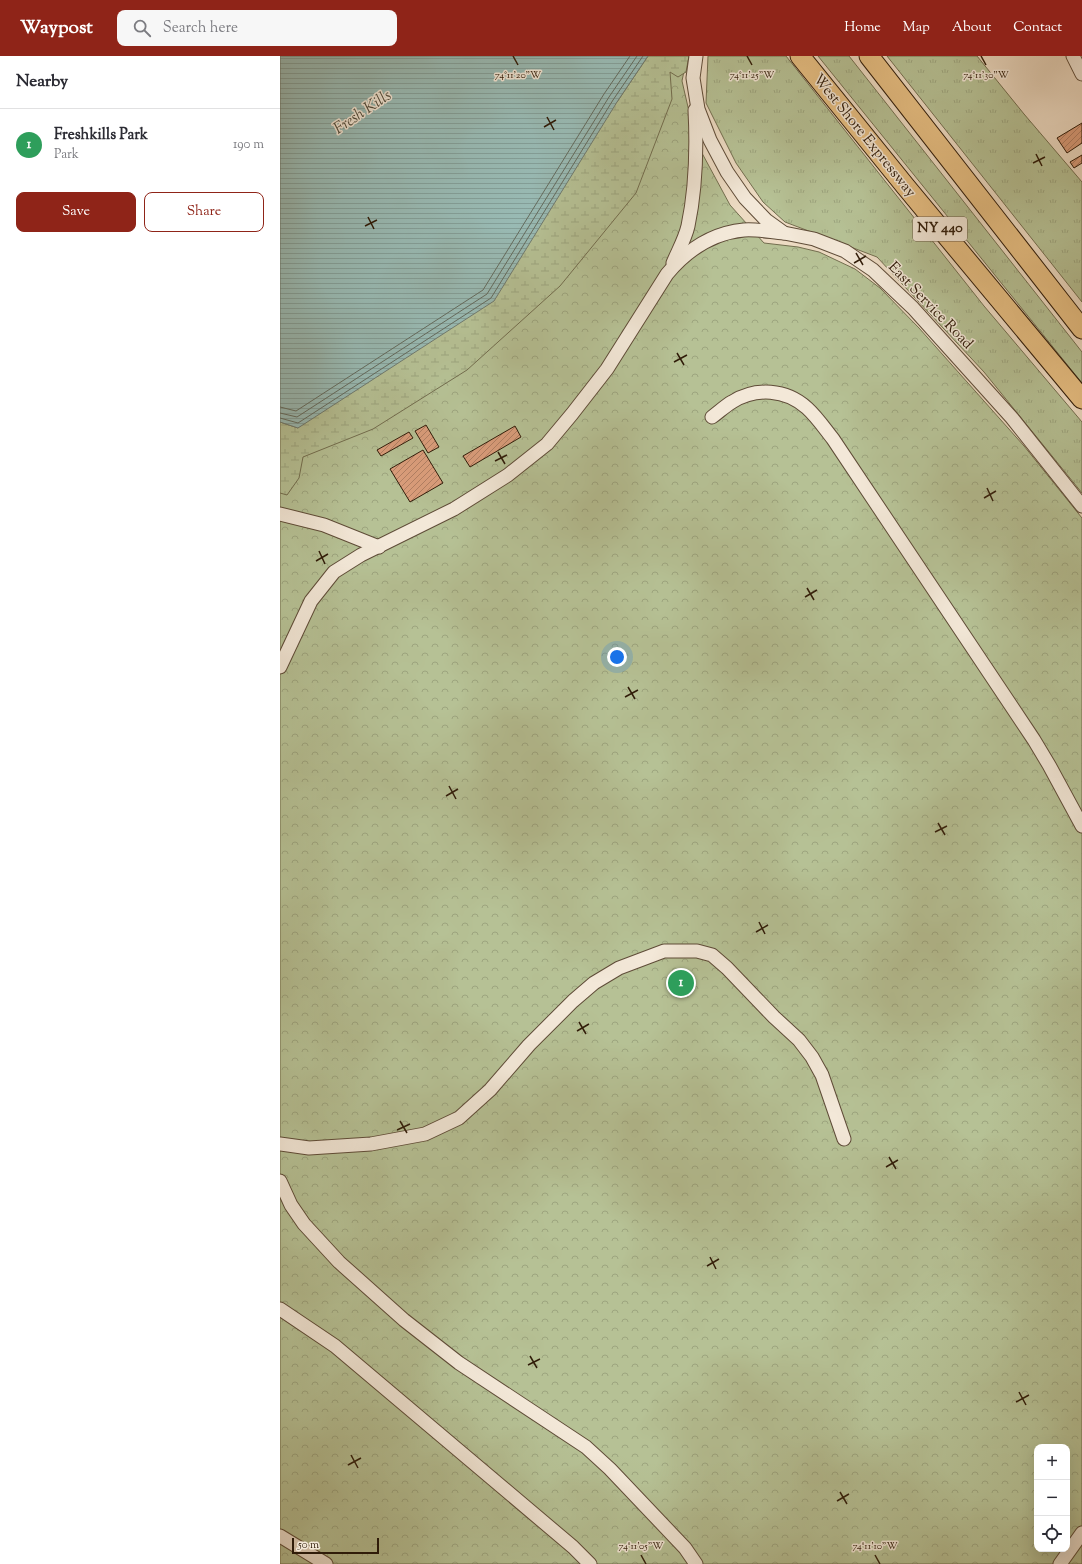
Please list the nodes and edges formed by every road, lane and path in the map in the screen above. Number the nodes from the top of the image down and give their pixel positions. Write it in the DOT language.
graph roads {
  1 [pos="696,56"];
  2 [pos="800,56"];
  3 [pos="869,56"];
  4 [pos="1074,56"];
  5 [pos="1082,74"];
  6 [pos="693,78"];
  7 [pos="784,233"];
  8 [pos="667,274"];
  9 [pos="1082,329"];
  10 [pos="1082,400"];
  11 [pos="712,417"];
  12 [pos="1082,506"];
  13 [pos="280,514"];
  14 [pos="378,547"];
  15 [pos="280,668"];
  16 [pos="1082,826"];
  17 [pos="844,1139"];
  18 [pos="280,1144"];
  19 [pos="280,1181"];
  20 [pos="280,1309"];
  21 [pos="1082,1534"];
  22 [pos="280,1536"];
  23 [pos="326,1564"];
  24 [pos="590,1564"];
  25 [pos="696,1564"];
  26 [pos="1060,1564"];
  1 -- 6 [label="street, East Service Road"];
  2 -- 10 [label="highway, West Shore Expressway / NY 440"];
  3 -- 9 [label="highway, NY 440"];
  4 -- 5 [label="street"];
  6 -- 7 [label="street, East Service Road"];
  6 -- 8 [label="street"];
  7 -- 8 [label="street"];
  7 -- 12 [label="street, East Service Road"];
  8 -- 14 [label="street"];
  11 -- 16 [label="street"];
  13 -- 14 [label="street"];
  14 -- 15 [label="street"];
  17 -- 18 [label="street"];
  19 -- 25 [label="street"];
  20 -- 24 [label="street"];
  21 -- 26 [label="street"];
  22 -- 23 [label="street"];
}
